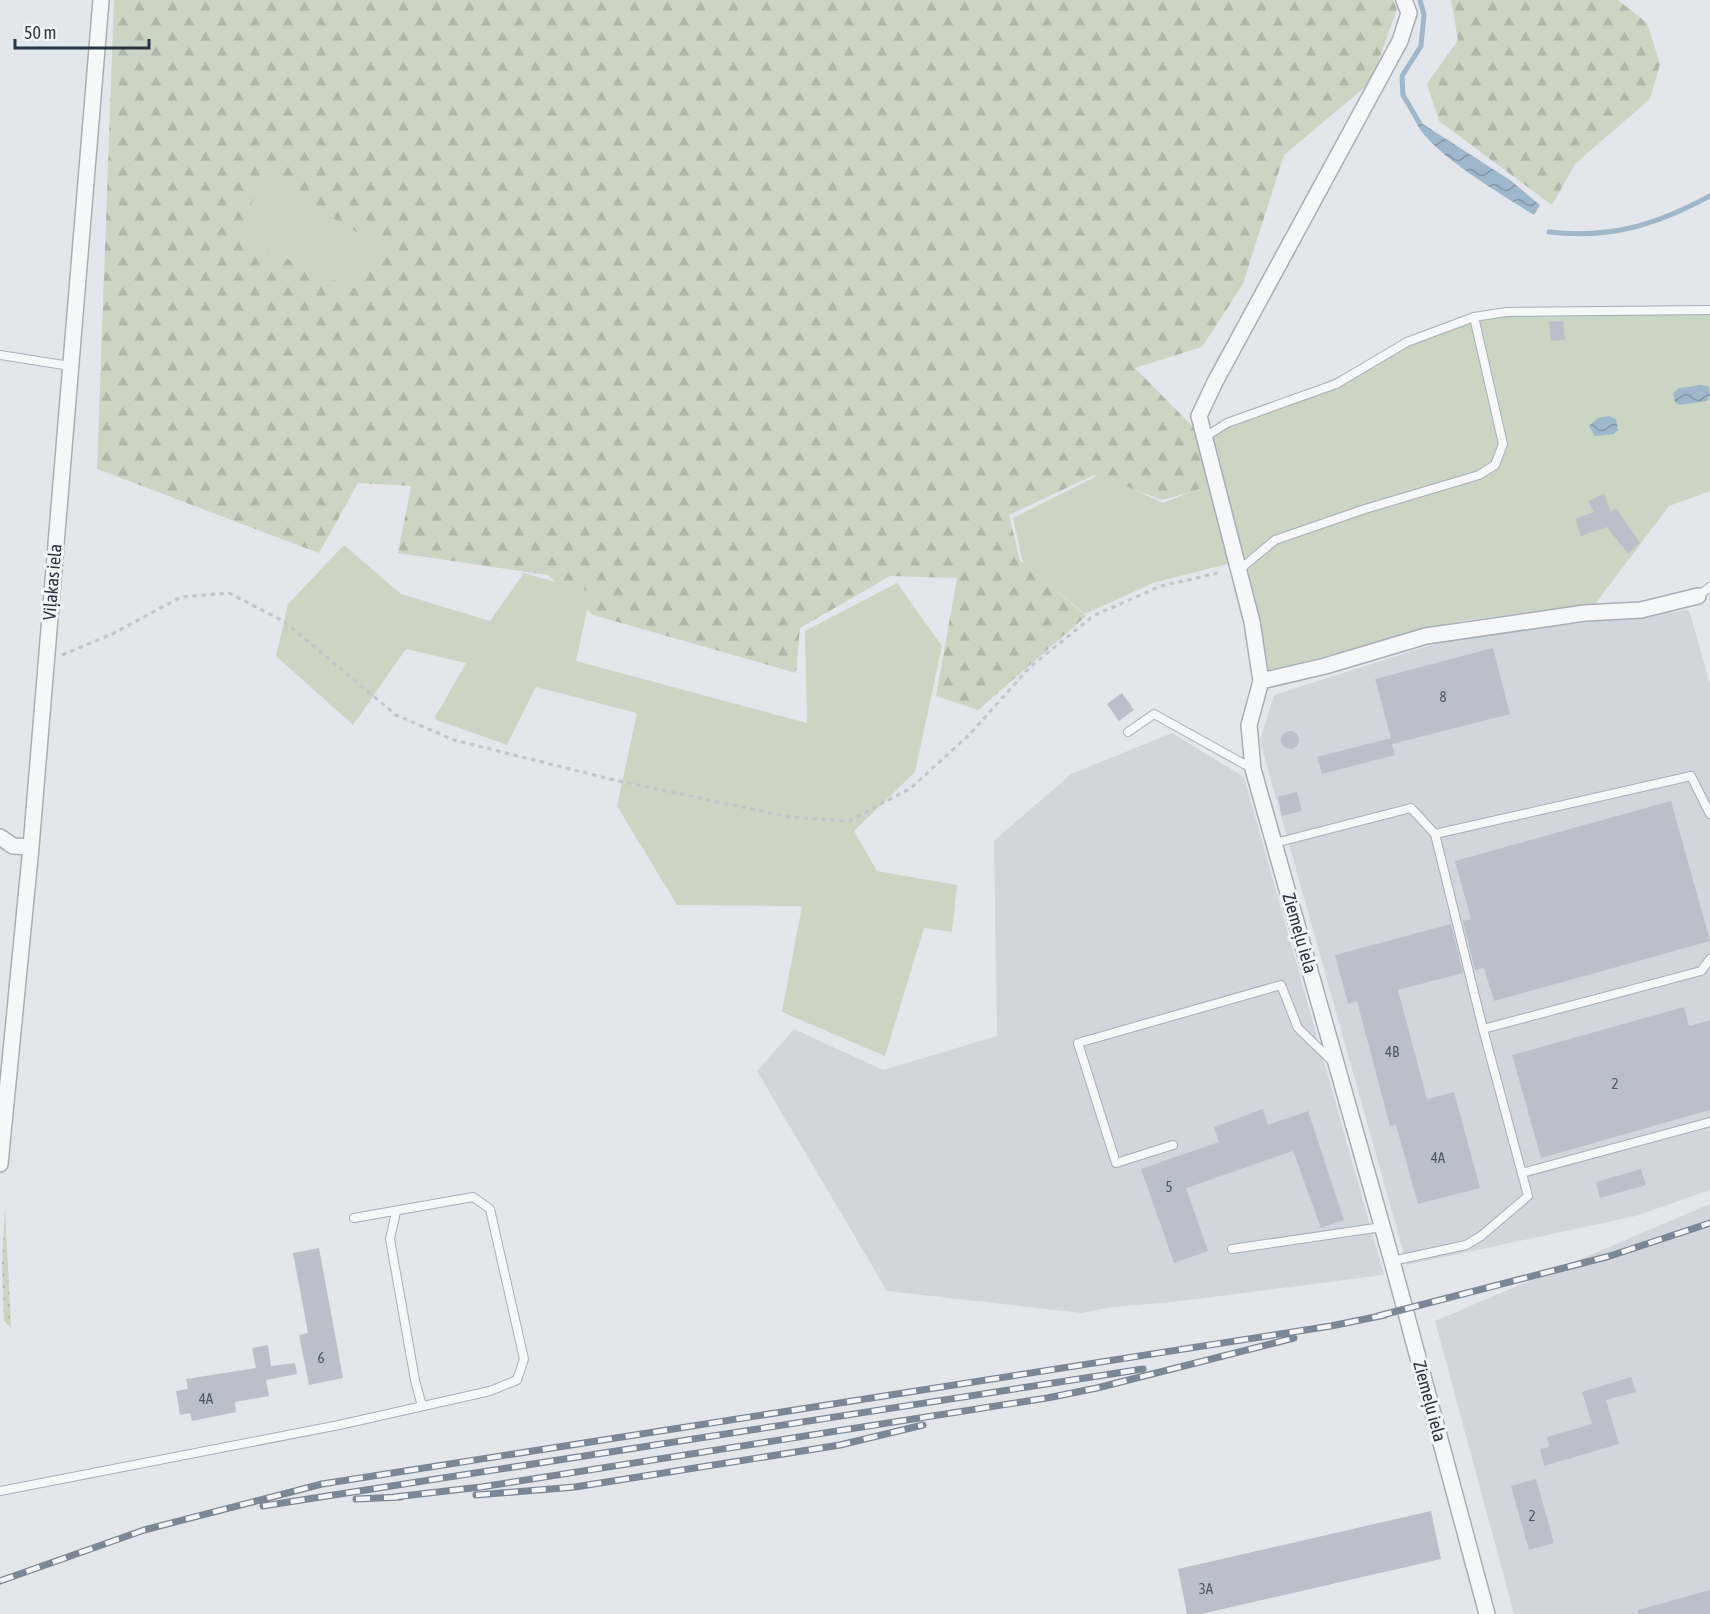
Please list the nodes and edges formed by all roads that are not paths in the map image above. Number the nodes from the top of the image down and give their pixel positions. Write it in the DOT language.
graph roads {
  1 [pos="101,0"];
  2 [pos="1404,0"];
  3 [pos="1710,310"];
  4 [pos="1474,317"];
  5 [pos="0,355"];
  6 [pos="70,366"];
  7 [pos="1205,437"];
  8 [pos="1239,570"];
  9 [pos="1704,592"];
  10 [pos="1261,681"];
  11 [pos="1128,732"];
  12 [pos="1253,769"];
  13 [pos="1710,814"];
  14 [pos="1435,834"];
  15 [pos="0,837"];
  16 [pos="1275,843"];
  17 [pos="31,847"];
  18 [pos="1710,959"];
  19 [pos="1484,1029"];
  20 [pos="1338,1066"];
  21 [pos="1710,1122"];
  22 [pos="1173,1144"];
  23 [pos="0,1164"];
  24 [pos="1522,1173"];
  25 [pos="396,1212"];
  26 [pos="354,1218"];
  27 [pos="1382,1227"];
  28 [pos="1233,1249"];
  29 [pos="1392,1262"];
  30 [pos="422,1406"];
  31 [pos="0,1491"];
  32 [pos="1487,1614"];
  1 -- 6 [label="street, Viļakas iela"];
  2 -- 7 [label="street"];
  3 -- 4 [label="lane"];
  4 -- 7 [label="lane"];
  4 -- 8 [label="lane"];
  5 -- 6 [label="lane"];
  6 -- 17 [label="street, Viļakas iela"];
  7 -- 8 [label="street"];
  8 -- 10 [label="street"];
  9 -- 10 [label="street"];
  10 -- 12 [label="street, Ziemeļu iela"];
  11 -- 12 [label="lane"];
  12 -- 16 [label="street, Ziemeļu iela"];
  13 -- 14 [label="lane"];
  14 -- 16 [label="lane"];
  14 -- 19 [label="lane"];
  15 -- 17 [label="street"];
  16 -- 20 [label="street, Ziemeļu iela"];
  17 -- 23 [label="street, Viļakas iela"];
  18 -- 19 [label="lane"];
  19 -- 24 [label="lane"];
  20 -- 22 [label="lane"];
  20 -- 27 [label="street, Ziemeļu iela"];
  21 -- 24 [label="lane"];
  24 -- 29 [label="lane"];
  25 -- 26 [label="lane"];
  25 -- 30 [label="lane"];
  25 -- 30 [label="lane"];
  27 -- 28 [label="lane"];
  27 -- 29 [label="street, Ziemeļu iela"];
  29 -- 32 [label="street, Ziemeļu iela"];
  30 -- 31 [label="lane"];
}
